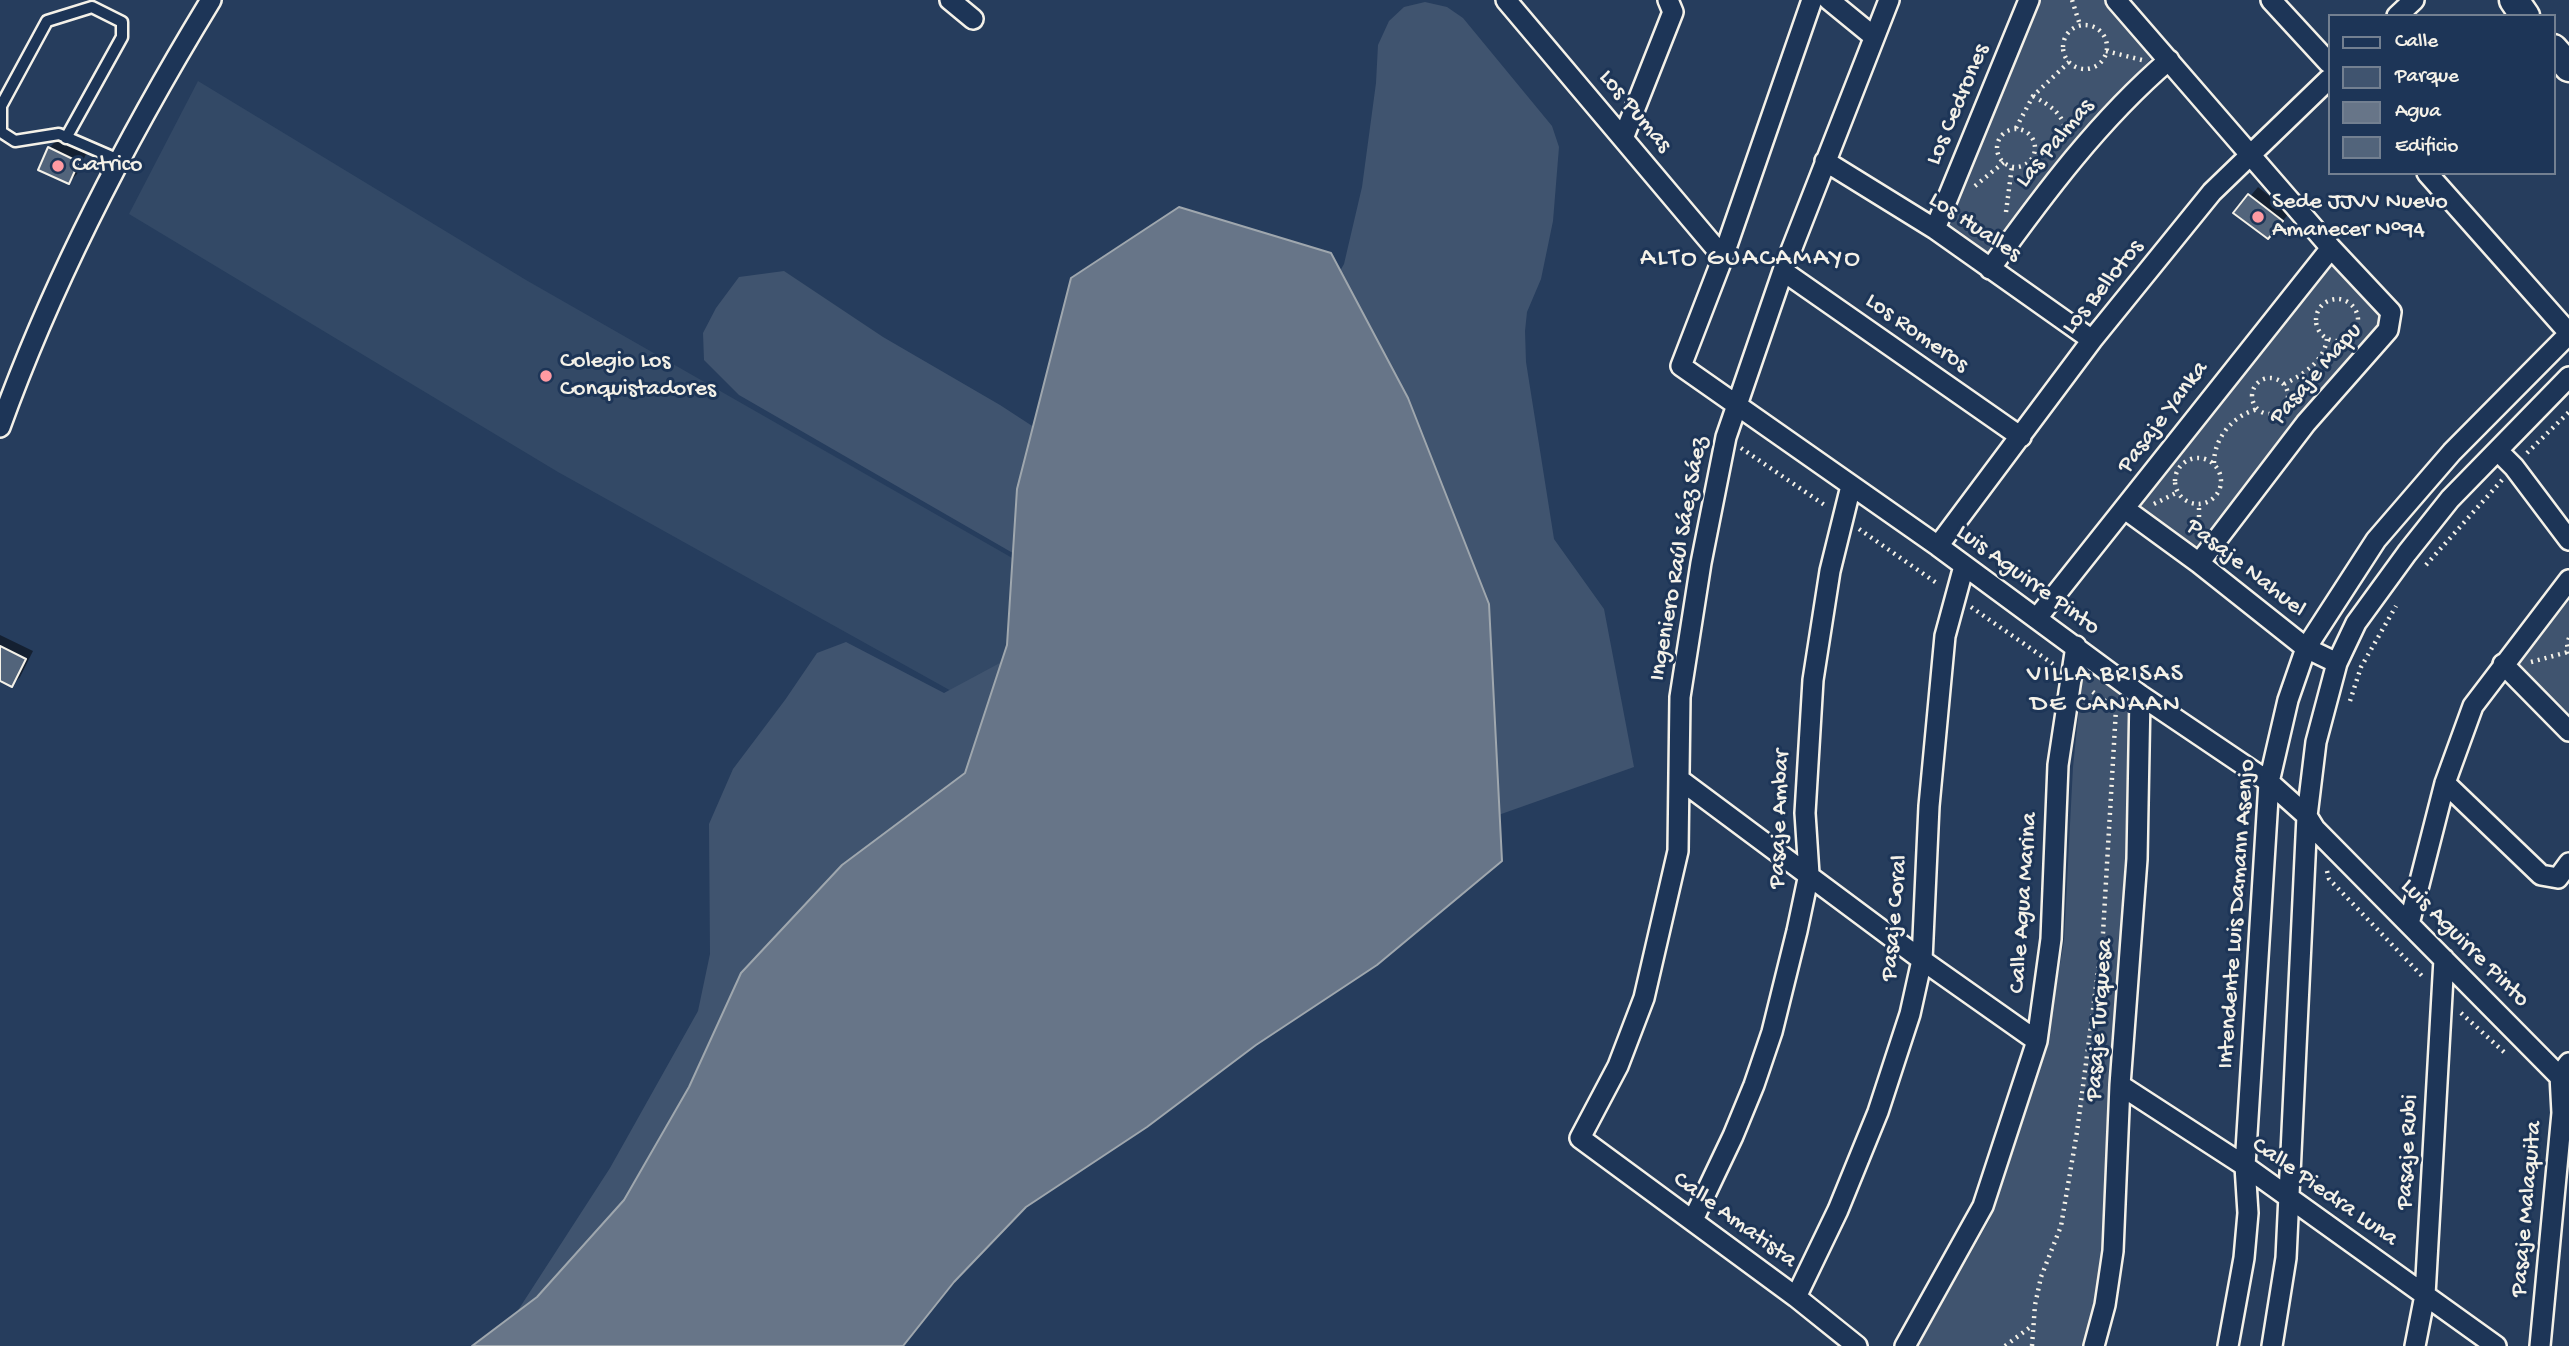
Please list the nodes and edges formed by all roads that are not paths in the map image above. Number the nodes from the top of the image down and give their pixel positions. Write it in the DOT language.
graph roads {
  1 [pos="211,0"];
  2 [pos="950,0"];
  3 [pos="1506,0"];
  4 [pos="1668,0"];
  5 [pos="1812,0"];
  6 [pos="1829,0"];
  7 [pos="1889,0"];
  8 [pos="2029,0"];
  9 [pos="2116,0"];
  10 [pos="2272,0"];
  11 [pos="2414,0"];
  12 [pos="2399,14"];
  13 [pos="973,19"];
  14 [pos="1873,36"];
  15 [pos="2555,52"];
  16 [pos="2166,62"];
  17 [pos="2328,62"];
  18 [pos="2569,67"];
  19 [pos="2328,80"];
  20 [pos="1623,136"];
  21 [pos="66,138"];
  22 [pos="2251,156"];
  23 [pos="119,160"];
  24 [pos="1825,161"];
  25 [pos="2429,175"];
  26 [pos="1934,229"];
  27 [pos="2331,248"];
  28 [pos="1723,257"];
  29 [pos="1990,269"];
  30 [pos="1783,271"];
  31 [pos="2569,333"];
  32 [pos="2092,340"];
  33 [pos="2569,377"];
  34 [pos="1738,406"];
  35 [pos="0,427"];
  36 [pos="2021,437"];
  37 [pos="2498,452"];
  38 [pos="1851,486"];
  39 [pos="2125,509"];
  40 [pos="2569,540"];
  41 [pos="1938,546"];
  42 [pos="2199,563"];
  43 [pos="1964,566"];
  44 [pos="2569,580"];
  45 [pos="2037,618"];
  46 [pos="2076,646"];
  47 [pos="2306,648"];
  48 [pos="2337,663"];
  49 [pos="2503,664"];
  50 [pos="2140,695"];
  51 [pos="2569,730"];
  52 [pos="1679,779"];
  53 [pos="2269,782"];
  54 [pos="2445,783"];
  55 [pos="2307,816"];
  56 [pos="2569,863"];
  57 [pos="1809,874"];
  58 [pos="2409,924"];
  59 [pos="2444,959"];
  60 [pos="1923,960"];
  61 [pos="2037,1041"];
  62 [pos="2566,1075"];
  63 [pos="2120,1085"];
  64 [pos="1580,1138"];
  65 [pos="2245,1166"];
  66 [pos="2290,1198"];
  67 [pos="1692,1220"];
  68 [pos="2426,1295"];
  69 [pos="1796,1297"];
  70 [pos="1857,1346"];
  71 [pos="1905,1346"];
  72 [pos="2094,1346"];
  73 [pos="2228,1346"];
  74 [pos="2272,1346"];
  75 [pos="2416,1346"];
  76 [pos="2496,1346"];
  77 [pos="2540,1346"];
  1 -- 23 [label="street"];
  2 -- 13 [label="street"];
  3 -- 20 [label="street, Los Pumas"];
  4 -- 20 [label="street"];
  5 -- 28 [label="street"];
  6 -- 14 [label="street"];
  7 -- 14 [label="street, Ingeniero Raúl Sáez Sáez"];
  8 -- 26 [label="street, Los Cedrones"];
  9 -- 16 [label="street, Pasaje Mapu"];
  10 -- 17 [label="street"];
  11 -- 12 [label="street"];
  14 -- 24 [label="street, Ingeniero Raúl Sáez Sáez"];
  15 -- 18 [label="main road"];
  16 -- 22 [label="street, Pasaje Mapu"];
  16 -- 29 [label="street, Las Palmas"];
  19 -- 22 [label="street, Los Bellotos"];
  20 -- 28 [label="street, Los Pumas"];
  21 -- 21 [label="lane"];
  21 -- 23 [label="lane"];
  22 -- 27 [label="street, Pasaje Mapu"];
  22 -- 32 [label="street, Los Bellotos"];
  23 -- 35 [label="street"];
  24 -- 26 [label="street, Los Hualles"];
  24 -- 30 [label="street, Ingeniero Raúl Sáez Sáez"];
  25 -- 31 [label="street"];
  26 -- 29 [label="street, Los Hualles"];
  27 -- 39 [label="street, Pasaje Yanka"];
  27 -- 42 [label="street, Pasaje Mapu"];
  28 -- 34 [label="street, Luis Aguirre Pinto"];
  29 -- 32 [label="street, Los Hualles"];
  30 -- 34 [label="street, Ingeniero Raúl Sáez Sáez"];
  30 -- 36 [label="street, Los Romeros"];
  31 -- 47 [label="street, Intendente Luis Damann Asenjo"];
  32 -- 36 [label="street, Los Bellotos"];
  33 -- 37 [label="street"];
  34 -- 38 [label="street, Luis Aguirre Pinto"];
  34 -- 52 [label="street, Ingeniero Raúl Sáez Sáez"];
  36 -- 41 [label="street, Los Bellotos"];
  37 -- 40 [label="street"];
  37 -- 48 [label="street"];
  38 -- 41 [label="street, Luis Aguirre Pinto"];
  38 -- 57 [label="street, Pasaje Ambar"];
  39 -- 42 [label="street, Pasaje Nahuel"];
  39 -- 45 [label="street, Pasaje Yanka"];
  41 -- 43 [label="street, Luis Aguirre Pinto"];
  42 -- 47 [label="street, Pasaje Nahuel"];
  43 -- 45 [label="street, Luis Aguirre Pinto"];
  43 -- 60 [label="street, Pasaje Coral"];
  44 -- 49 [label="street"];
  45 -- 46 [label="street, Luis Aguirre Pinto"];
  46 -- 50 [label="street, Luis Aguirre Pinto"];
  46 -- 61 [label="street, Calle Agua Marina"];
  47 -- 48 [label="street, Pasaje Nahuel"];
  47 -- 53 [label="street, Intendente Luis Damann Asenjo"];
  48 -- 55 [label="street"];
  49 -- 51 [label="street"];
  49 -- 54 [label="street"];
  50 -- 53 [label="street, Luis Aguirre Pinto"];
  50 -- 63 [label="street, Pasaje Turquesa"];
  52 -- 57 [label="street"];
  52 -- 64 [label="street, Ingeniero Raúl Sáez Sáez"];
  53 -- 55 [label="street, Luis Aguirre Pinto"];
  53 -- 65 [label="street, Intendente Luis Damann Asenjo"];
  54 -- 56 [label="street"];
  54 -- 58 [label="street"];
  55 -- 58 [label="street, Luis Aguirre Pinto"];
  55 -- 66 [label="street"];
  57 -- 60 [label="street"];
  57 -- 67 [label="street, Pasaje Ambar"];
  58 -- 59 [label="street, Luis Aguirre Pinto"];
  59 -- 62 [label="street, Luis Aguirre Pinto"];
  59 -- 68 [label="street, Pasaje Rubi"];
  60 -- 61 [label="street"];
  60 -- 69 [label="street, Pasaje Coral"];
  61 -- 71 [label="street, Calle Agua Marina"];
  62 -- 77 [label="street, Pasaje Malaquita"];
  63 -- 65 [label="street, Calle Piedra Luna"];
  63 -- 72 [label="street, Pasaje Turquesa"];
  64 -- 67 [label="street, Calle Amatista"];
  65 -- 66 [label="street, Calle Piedra Luna"];
  65 -- 73 [label="street, Intendente Luis Damann Asenjo"];
  66 -- 68 [label="street, Calle Piedra Luna"];
  66 -- 74 [label="street"];
  67 -- 69 [label="street, Calle Amatista"];
  68 -- 75 [label="street, Pasaje Rubi"];
  68 -- 76 [label="street, Calle Piedra Luna"];
  69 -- 70 [label="street, Calle Amatista"];
}
